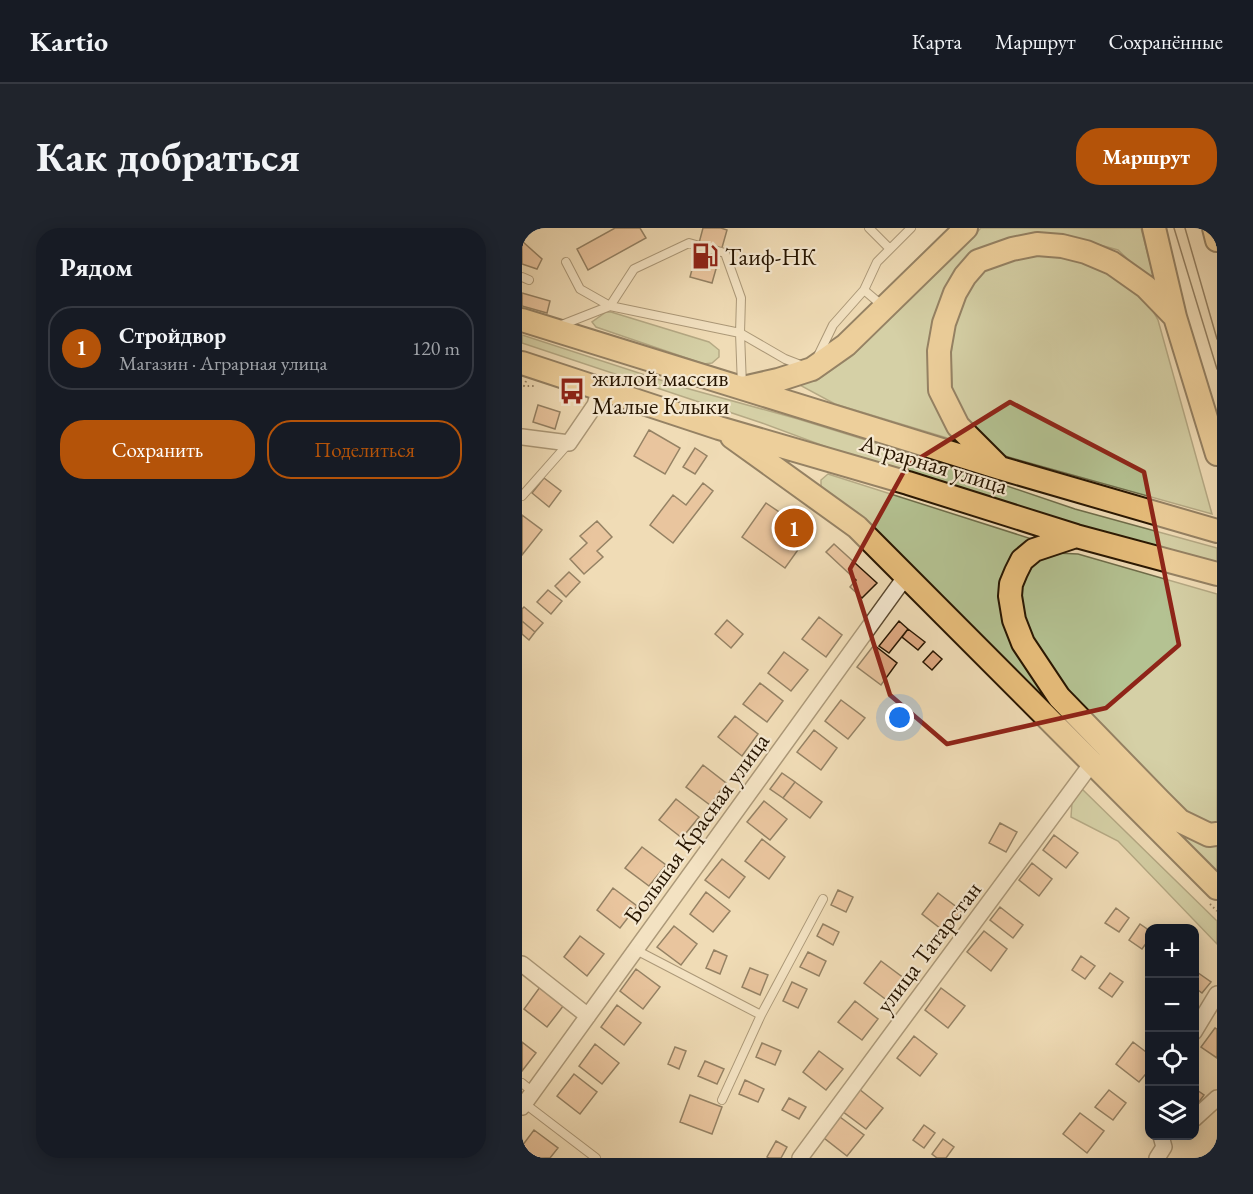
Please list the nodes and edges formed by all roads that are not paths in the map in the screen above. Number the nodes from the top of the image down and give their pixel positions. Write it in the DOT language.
graph roads {
  1 [pos="869,228"];
  2 [pos="911,228"];
  3 [pos="966,228"];
  4 [pos="1154,228"];
  5 [pos="1214,228"];
  6 [pos="1217,240"];
  7 [pos="890,249"];
  8 [pos="566,262"];
  9 [pos="864,290"];
  10 [pos="610,306"];
  11 [pos="885,308"];
  12 [pos="1175,317"];
  13 [pos="522,320"];
  14 [pos="551,329"];
  15 [pos="740,333"];
  16 [pos="522,363"];
  17 [pos="812,369"];
  18 [pos="600,388"];
  19 [pos="742,388"];
  20 [pos="719,428"];
  21 [pos="522,437"];
  22 [pos="569,443"];
  23 [pos="1217,454"];
  24 [pos="1000,468"];
  25 [pos="522,496"];
  26 [pos="1217,531"];
  27 [pos="1076,536"];
  28 [pos="1217,574"];
  29 [pos="906,576"];
  30 [pos="1092,763"];
  31 [pos="1217,834"];
  32 [pos="1217,888"];
  33 [pos="823,899"];
  34 [pos="636,950"];
  35 [pos="522,964"];
  36 [pos="1217,994"];
  37 [pos="588,1016"];
  38 [pos="761,1016"];
  39 [pos="1199,1024"];
  40 [pos="525,1096"];
  41 [pos="1217,1098"];
  42 [pos="722,1100"];
  43 [pos="1199,1114"];
  44 [pos="596,1158"];
  45 [pos="800,1158"];
  1 -- 7 [label="lane"];
  2 -- 7 [label="lane"];
  3 -- 11 [label="main road"];
  4 -- 12 [label="main road"];
  5 -- 6 [label="main road"];
  7 -- 9 [label="lane"];
  8 -- 10 [label="lane"];
  9 -- 11 [label="lane"];
  9 -- 17 [label="lane"];
  10 -- 14 [label="lane"];
  10 -- 15 [label="lane"];
  10 -- 15 [label="lane"];
  11 -- 17 [label="main road"];
  12 -- 23 [label="main road"];
  12 -- 24 [label="main road"];
  13 -- 14 [label="main road, Аграрная улица"];
  14 -- 19 [label="main road, Аграрная улица"];
  15 -- 17 [label="lane"];
  15 -- 19 [label="lane"];
  16 -- 18 [label="main road, Аграрная улица"];
  17 -- 19 [label="main road"];
  18 -- 20 [label="main road, Аграрная улица"];
  18 -- 22 [label="street"];
  19 -- 24 [label="main road, Аграрная улица"];
  20 -- 27 [label="main road, Аграрная улица"];
  20 -- 29 [label="main road"];
  21 -- 22 [label="street"];
  22 -- 25 [label="lane"];
  24 -- 26 [label="main road, Аграрная улица"];
  27 -- 28 [label="main road, Аграрная улица"];
  27 -- 31 [label="main road"];
  29 -- 30 [label="main road"];
  29 -- 34 [label="street, Большая Красная улица"];
  30 -- 32 [label="main road"];
  30 -- 45 [label="street, улица Татарстан"];
  33 -- 38 [label="lane"];
  34 -- 37 [label="street, Большая Красная улица"];
  34 -- 38 [label="lane"];
  35 -- 37 [label="street"];
  36 -- 39 [label="street"];
  37 -- 40 [label="street, Большая Красная улица"];
  38 -- 42 [label="lane"];
  40 -- 44 [label="lane"];
  41 -- 43 [label="street"];
}
